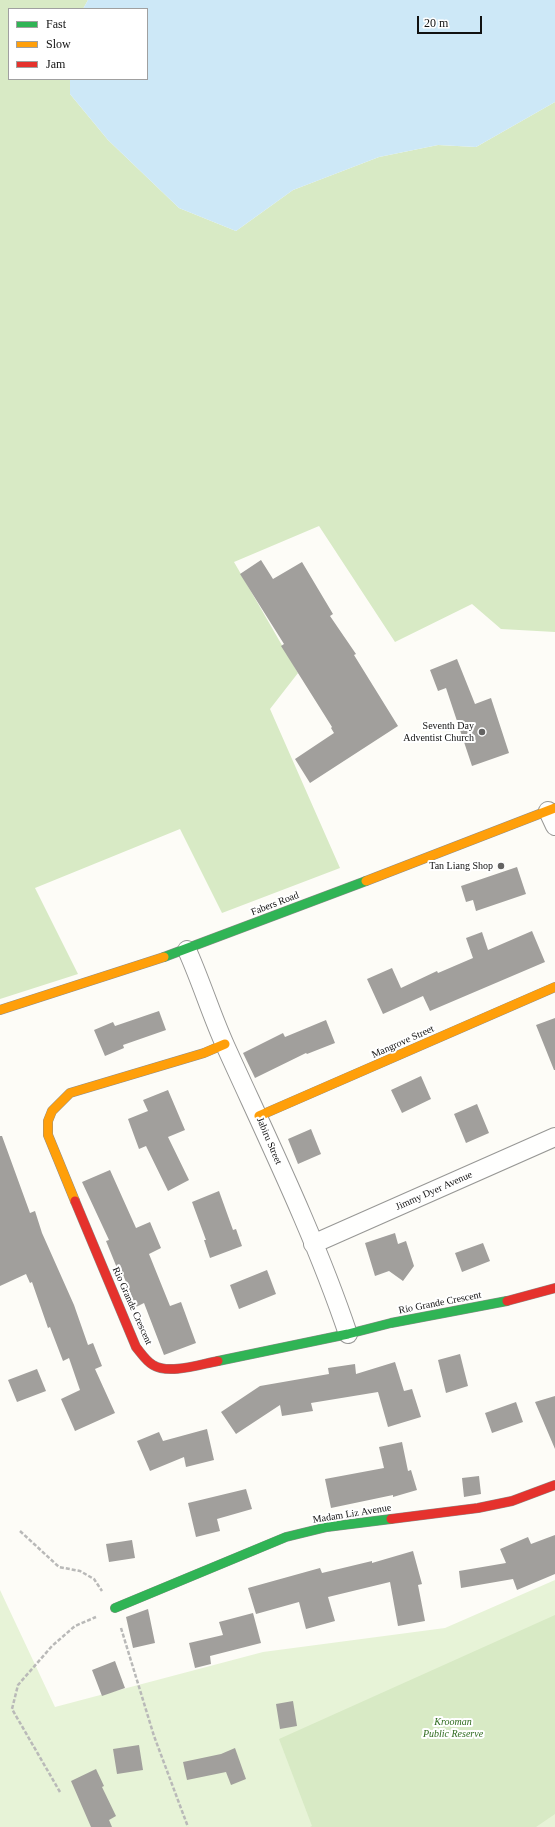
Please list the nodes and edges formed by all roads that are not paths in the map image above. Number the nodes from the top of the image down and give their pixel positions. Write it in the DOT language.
graph roads {
  1 [pos="553,815"];
  2 [pos="187,950"];
  3 [pos="555,987"];
  4 [pos="0,1010"];
  5 [pos="225,1044"];
  6 [pos="259,1116"];
  7 [pos="555,1137"];
  8 [pos="313,1244"];
  9 [pos="555,1288"];
  10 [pos="348,1334"];
  11 [pos="555,1485"];
  12 [pos="115,1608"];
  1 -- 2 [label="street, Fabers Road"];
  2 -- 4 [label="street, Fabers Road"];
  2 -- 5 [label="street, Jabiru Street"];
  3 -- 6 [label="street, Mangrove Street"];
  5 -- 6 [label="street, Jabiru Street"];
  5 -- 10 [label="street, Rio Grande Crescent"];
  6 -- 8 [label="street, Jabiru Street"];
  7 -- 8 [label="street, Jimmy Dyer Avenue"];
  8 -- 10 [label="street, Jabiru Street"];
  9 -- 10 [label="street, Rio Grande Crescent"];
  11 -- 12 [label="street, Madam Liz Avenue"];
}
